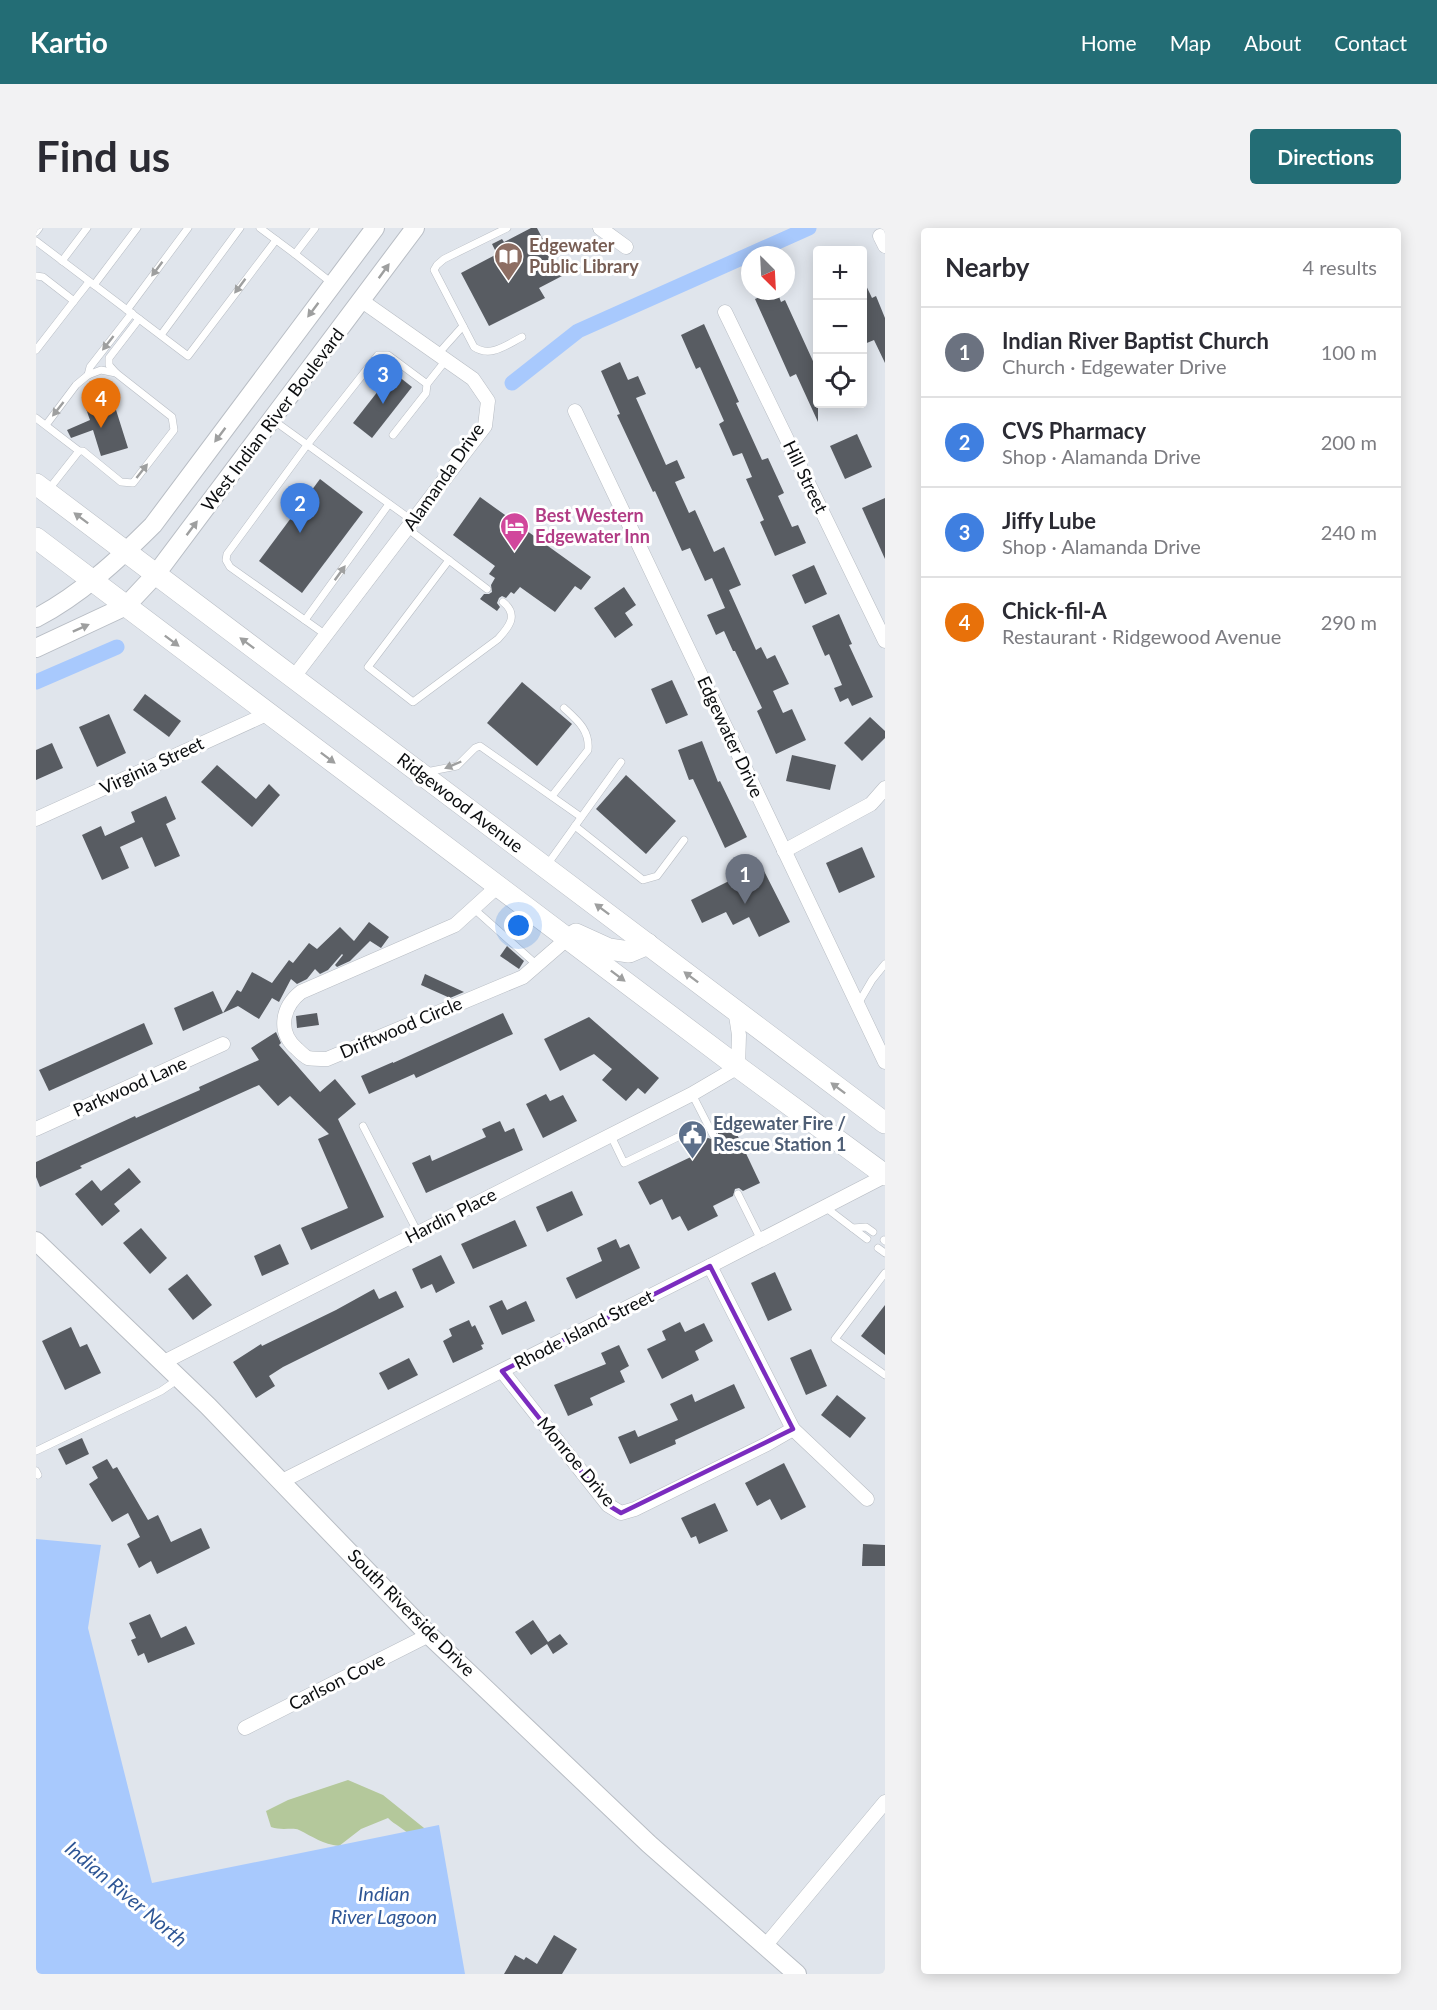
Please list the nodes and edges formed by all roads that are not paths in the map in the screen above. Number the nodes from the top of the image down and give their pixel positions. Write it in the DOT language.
graph roads {
  1 [pos="39,228"];
  2 [pos="87,228"];
  3 [pos="137,228"];
  4 [pos="188,228"];
  5 [pos="240,228"];
  6 [pos="260,228"];
  7 [pos="315,228"];
  8 [pos="375,228"];
  9 [pos="415,228"];
  10 [pos="507,228"];
  11 [pos="600,228"];
  12 [pos="36,232"];
  13 [pos="276,240"];
  14 [pos="36,241"];
  15 [pos="626,248"];
  16 [pos="295,254"];
  17 [pos="62,261"];
  18 [pos="36,276"];
  19 [pos="92,283"];
  20 [pos="333,284"];
  21 [pos="74,301"];
  22 [pos="362,301"];
  23 [pos="129,311"];
  24 [pos="725,312"];
  25 [pos="139,319"];
  26 [pos="463,326"];
  27 [pos="161,335"];
  28 [pos="522,337"];
  29 [pos="36,350"];
  30 [pos="442,357"];
  31 [pos="116,373"];
  32 [pos="88,375"];
  33 [pos="427,384"];
  34 [pos="575,411"];
  35 [pos="36,417"];
  36 [pos="273,420"];
  37 [pos="45,425"];
  38 [pos="393,435"];
  39 [pos="308,445"];
  40 [pos="79,451"];
  41 [pos="41,488"];
  42 [pos="390,504"];
  43 [pos="410,525"];
  44 [pos="36,538"];
  45 [pos="126,552"];
  46 [pos="449,560"];
  47 [pos="156,574"];
  48 [pos="92,580"];
  49 [pos="487,589"];
  50 [pos="503,602"];
  51 [pos="126,606"];
  52 [pos="36,618"];
  53 [pos="305,620"];
  54 [pos="327,635"];
  55 [pos="885,641"];
  56 [pos="36,648"];
  57 [pos="293,678"];
  58 [pos="564,708"];
  59 [pos="268,713"];
  60 [pos="621,762"];
  61 [pos="420,773"];
  62 [pos="885,788"];
  63 [pos="552,796"];
  64 [pos="581,817"];
  65 [pos="36,819"];
  66 [pos="574,826"];
  67 [pos="684,840"];
  68 [pos="784,851"];
  69 [pos="545,867"];
  70 [pos="498,886"];
  71 [pos="473,908"];
  72 [pos="543,919"];
  73 [pos="568,938"];
  74 [pos="648,944"];
  75 [pos="537,964"];
  76 [pos="885,964"];
  77 [pos="858,1005"];
  78 [pos="735,1010"];
  79 [pos="223,1044"];
  80 [pos="884,1055"];
  81 [pos="738,1067"];
  82 [pos="692,1094"];
  83 [pos="885,1123"];
  84 [pos="363,1126"];
  85 [pos="36,1130"];
  86 [pos="610,1135"];
  87 [pos="713,1135"];
  88 [pos="678,1137"];
  89 [pos="885,1176"];
  90 [pos="738,1194"];
  91 [pos="825,1207"];
  92 [pos="853,1228"];
  93 [pos="873,1232"];
  94 [pos="418,1233"];
  95 [pos="867,1239"];
  96 [pos="761,1240"];
  97 [pos="36,1241"];
  98 [pos="878,1248"];
  99 [pos="885,1253"];
  100 [pos="710,1266"];
  101 [pos="885,1273"];
  102 [pos="164,1362"];
  103 [pos="502,1371"];
  104 [pos="885,1375"];
  105 [pos="180,1378"];
  106 [pos="793,1429"];
  107 [pos="36,1451"];
  108 [pos="282,1481"];
  109 [pos="867,1498"];
  110 [pos="429,1635"];
  111 [pos="245,1728"];
  112 [pos="885,1802"];
  113 [pos="765,1946"];
  114 [pos="797,1974"];
  1 -- 12 [label="lane"];
  2 -- 17 [label="lane"];
  3 -- 19 [label="lane"];
  4 -- 23 [label="lane, one-way"];
  5 -- 27 [label="lane"];
  6 -- 13 [label="lane"];
  7 -- 16 [label="lane"];
  8 -- 20 [label="street, West Indian River Boulevard"];
  22 -- 9 [label="street, West Indian River Boulevard, one-way"];
  10 -- 26 [label="lane"];
  11 -- 15 [label="street"];
  13 -- 16 [label="lane"];
  13 -- 27 [label="lane, one-way"];
  14 -- 17 [label="lane"];
  16 -- 20 [label="lane"];
  17 -- 19 [label="lane"];
  18 -- 21 [label="lane"];
  19 -- 21 [label="lane"];
  19 -- 23 [label="lane"];
  20 -- 45 [label="street, West Indian River Boulevard, one-way"];
  21 -- 29 [label="lane"];
  22 -- 30 [label="street, Alamanda Drive"];
  22 -- 36 [label="street, West Indian River Boulevard"];
  23 -- 25 [label="lane"];
  23 -- 32 [label="lane, one-way"];
  24 -- 55 [label="street, Hill Street"];
  25 -- 27 [label="lane"];
  25 -- 31 [label="lane"];
  26 -- 28 [label="lane"];
  26 -- 30 [label="lane"];
  30 -- 33 [label="lane"];
  30 -- 43 [label="street, Alamanda Drive"];
  31 -- 32 [label="lane"];
  40 -- 31 [label="lane, one-way"];
  32 -- 37 [label="lane, one-way"];
  33 -- 38 [label="lane"];
  33 -- 39 [label="lane"];
  34 -- 68 [label="street, Edgewater Drive"];
  35 -- 37 [label="lane"];
  36 -- 39 [label="lane"];
  47 -- 36 [label="street, West Indian River Boulevard, one-way"];
  37 -- 40 [label="lane"];
  39 -- 42 [label="lane"];
  39 -- 53 [label="lane"];
  40 -- 41 [label="lane"];
  45 -- 41 [label="main road, Ridgewood Avenue, one-way"];
  42 -- 43 [label="lane"];
  53 -- 42 [label="lane, one-way"];
  43 -- 46 [label="lane"];
  43 -- 54 [label="street, Alamanda Drive"];
  44 -- 48 [label="main road"];
  45 -- 47 [label="main road, Ridgewood Avenue"];
  45 -- 48 [label="street, West Indian River Boulevard"];
  46 -- 49 [label="lane"];
  46 -- 50 [label="lane"];
  47 -- 51 [label="street, West Indian River Boulevard"];
  57 -- 47 [label="main road, Ridgewood Avenue, one-way"];
  48 -- 51 [label="main road"];
  48 -- 52 [label="street, West Indian River Boulevard"];
  56 -- 51 [label="street, one-way"];
  51 -- 59 [label="main road, one-way"];
  53 -- 54 [label="lane"];
  54 -- 57 [label="street, Alamanda Drive"];
  57 -- 61 [label="main road, Ridgewood Avenue"];
  58 -- 63 [label="lane"];
  59 -- 65 [label="street, Virginia Street"];
  59 -- 70 [label="main road, one-way"];
  60 -- 64 [label="lane"];
  63 -- 61 [label="lane, one-way"];
  61 -- 69 [label="main road, Ridgewood Avenue"];
  62 -- 68 [label="street"];
  63 -- 64 [label="lane"];
  64 -- 66 [label="lane"];
  66 -- 67 [label="lane"];
  66 -- 69 [label="lane"];
  68 -- 77 [label="street, Edgewater Drive"];
  74 -- 69 [label="main road, Ridgewood Avenue, one-way"];
  70 -- 71 [label="street, Driftwood Circle"];
  70 -- 72 [label="main road"];
  71 -- 75 [label="lane"];
  71 -- 75 [label="street, Driftwood Circle"];
  72 -- 73 [label="main road"];
  72 -- 74 [label="main road"];
  73 -- 75 [label="street, Driftwood Circle"];
  73 -- 81 [label="main road, one-way"];
  78 -- 74 [label="main road, Ridgewood Avenue, one-way"];
  76 -- 77 [label="lane"];
  77 -- 80 [label="street, Edgewater Drive"];
  78 -- 81 [label="street"];
  83 -- 78 [label="main road, Ridgewood Avenue, one-way"];
  79 -- 85 [label="street, Parkwood Lane"];
  81 -- 82 [label="street, Hardin Place"];
  81 -- 89 [label="main road"];
  82 -- 86 [label="street, Hardin Place"];
  82 -- 87 [label="lane"];
  84 -- 94 [label="lane"];
  86 -- 88 [label="lane"];
  86 -- 94 [label="street, Hardin Place"];
  89 -- 91 [label="street, Rhode Island Street"];
  90 -- 96 [label="lane"];
  91 -- 92 [label="lane"];
  91 -- 96 [label="street, Rhode Island Street"];
  92 -- 93 [label="lane"];
  92 -- 95 [label="lane"];
  94 -- 102 [label="street, Hardin Place"];
  96 -- 100 [label="street, Rhode Island Street"];
  97 -- 102 [label="street, South Riverside Drive"];
  98 -- 99 [label="lane"];
  100 -- 103 [label="street, Rhode Island Street"];
  100 -- 106 [label="street"];
  101 -- 104 [label="lane"];
  102 -- 105 [label="street, South Riverside Drive"];
  103 -- 106 [label="street, Monroe Drive"];
  103 -- 108 [label="street, Rhode Island Street"];
  105 -- 107 [label="lane"];
  105 -- 108 [label="street, South Riverside Drive"];
  106 -- 109 [label="street"];
  108 -- 110 [label="street, South Riverside Drive"];
  110 -- 111 [label="street, Carlson Cove"];
  110 -- 113 [label="street, South Riverside Drive"];
  112 -- 113 [label="street"];
  113 -- 114 [label="street, South Riverside Drive"];
}
